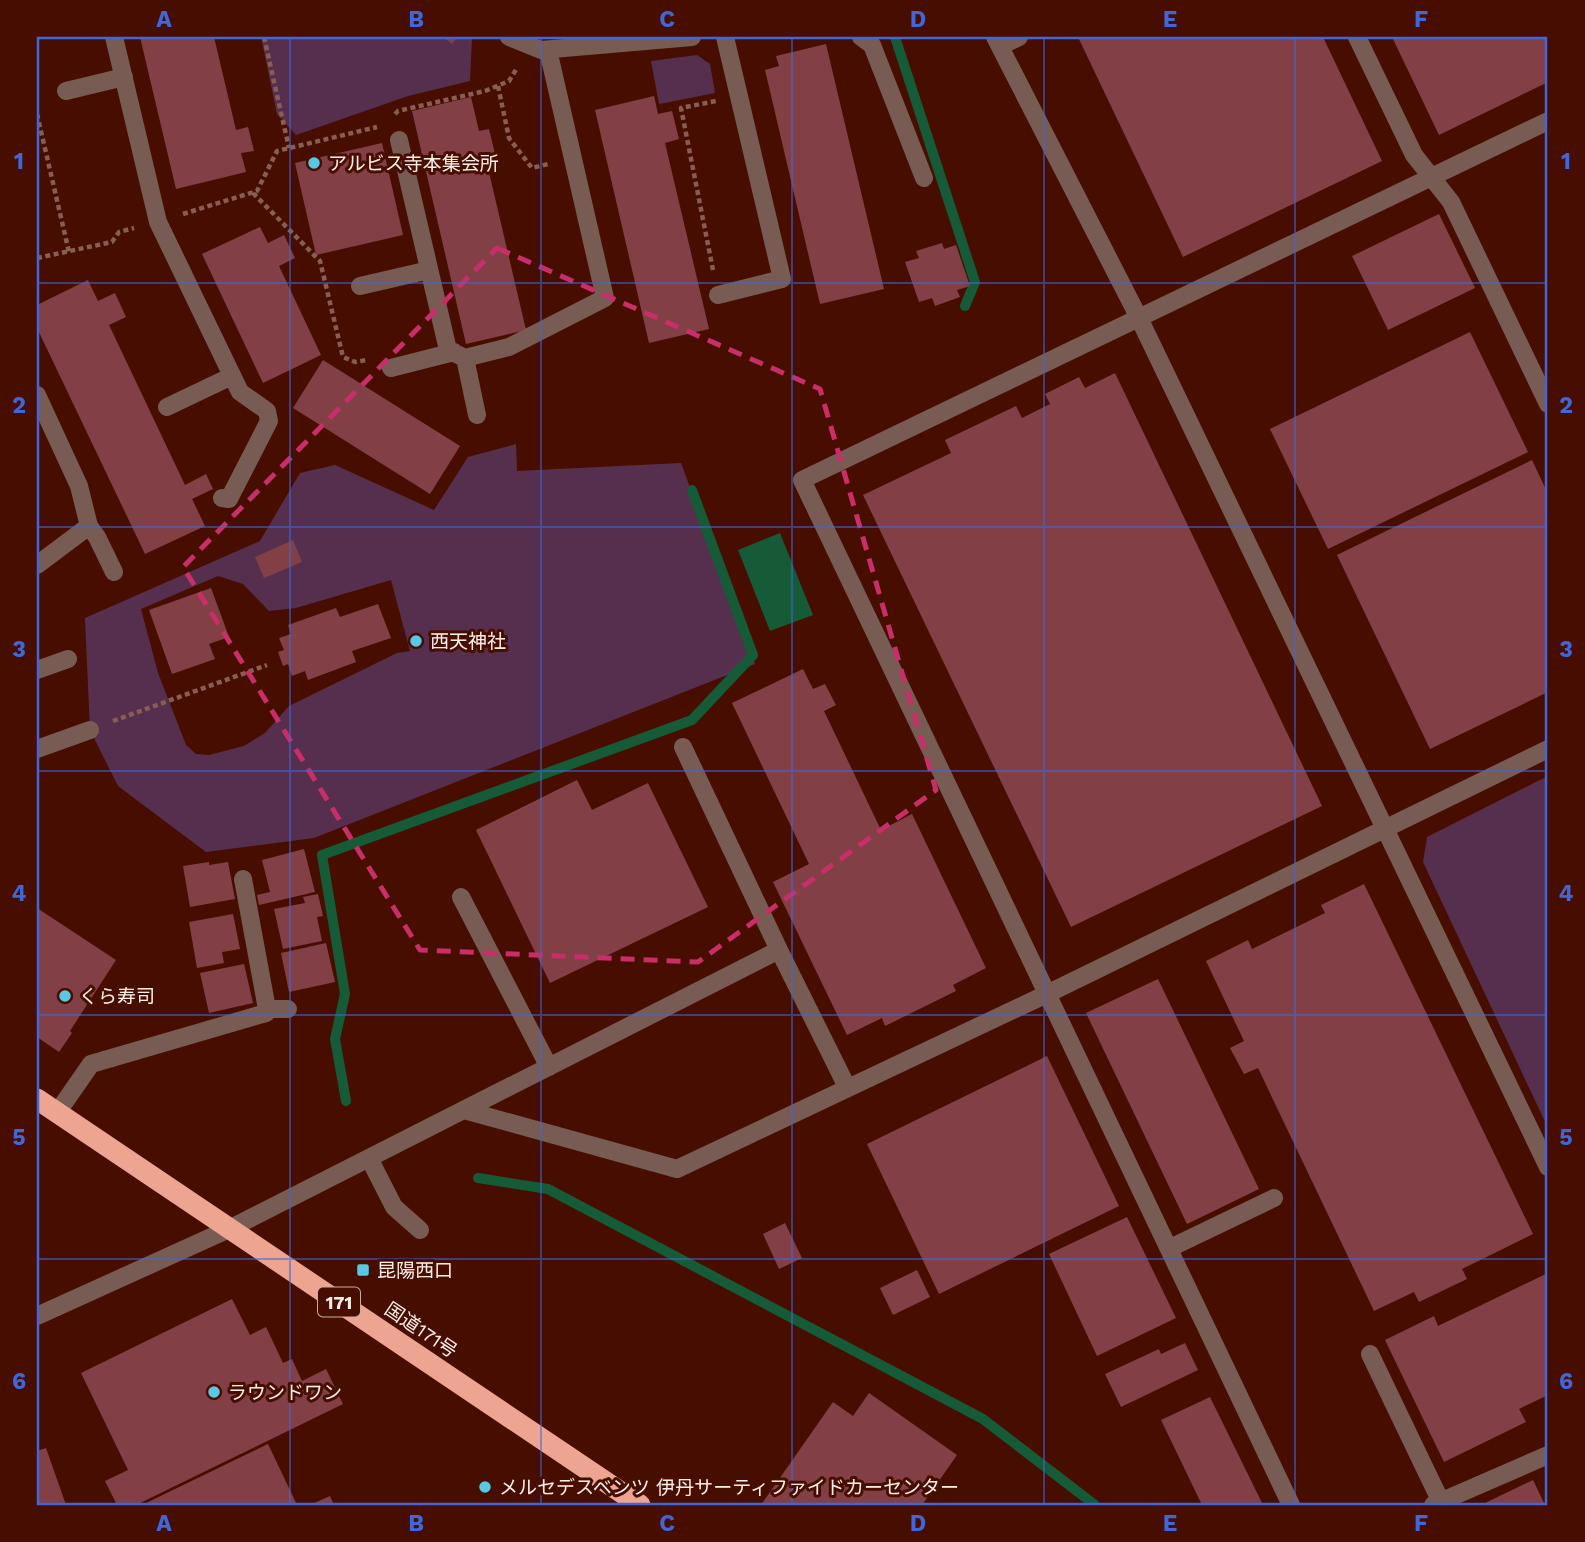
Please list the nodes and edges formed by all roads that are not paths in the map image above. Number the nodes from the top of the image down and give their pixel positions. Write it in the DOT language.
graph roads {
  1 [pos="114,37"];
  2 [pos="509,37"];
  3 [pos="684,37"];
  4 [pos="726,37"];
  5 [pos="861,37"];
  6 [pos="1019,37"];
  7 [pos="1357,37"];
  8 [pos="998,41"];
  9 [pos="548,50"];
  10 [pos="124,77"];
  11 [pos="66,91"];
  12 [pos="1548,121"];
  13 [pos="399,140"];
  14 [pos="1432,177"];
  15 [pos="925,178"];
  16 [pos="429,270"];
  17 [pos="360,286"];
  18 [pos="718,295"];
  19 [pos="1139,318"];
  20 [pos="460,355"];
  21 [pos="391,368"];
  22 [pos="232,376"];
  23 [pos="37,395"];
  24 [pos="1548,404"];
  25 [pos="167,407"];
  26 [pos="477,415"];
  27 [pos="222,498"];
  28 [pos="89,526"];
  29 [pos="37,565"];
  30 [pos="114,572"];
  31 [pos="68,659"];
  32 [pos="37,670"];
  33 [pos="90,730"];
  34 [pos="683,747"];
  35 [pos="37,749"];
  36 [pos="1548,749"];
  37 [pos="1386,827"];
  38 [pos="243,879"];
  39 [pos="461,897"];
  40 [pos="779,950"];
  41 [pos="1049,993"];
  42 [pos="267,1009"];
  43 [pos="288,1009"];
  44 [pos="549,1067"];
  45 [pos="847,1087"];
  46 [pos="37,1099"];
  47 [pos="464,1110"];
  48 [pos="57,1113"];
  49 [pos="369,1158"];
  50 [pos="1548,1167"];
  51 [pos="1274,1198"];
  52 [pos="229,1229"];
  53 [pos="420,1230"];
  54 [pos="1170,1248"];
  55 [pos="37,1316"];
  56 [pos="1370,1354"];
  57 [pos="1548,1455"];
  58 [pos="1437,1504"];
  59 [pos="640,1505"];
  60 [pos="1292,1505"];
  1 -- 10 [label="lane"];
  2 -- 9 [label="lane"];
  3 -- 9 [label="lane"];
  4 -- 18 [label="lane"];
  5 -- 15 [label="lane"];
  6 -- 8 [label="lane"];
  7 -- 14 [label="lane"];
  8 -- 19 [label="lane"];
  9 -- 20 [label="lane"];
  10 -- 11 [label="lane"];
  10 -- 22 [label="lane"];
  12 -- 14 [label="lane"];
  13 -- 16 [label="lane"];
  14 -- 19 [label="lane"];
  14 -- 24 [label="lane"];
  16 -- 17 [label="lane"];
  16 -- 20 [label="lane"];
  19 -- 37 [label="lane"];
  19 -- 41 [label="lane"];
  20 -- 21 [label="lane"];
  20 -- 26 [label="lane"];
  22 -- 25 [label="lane"];
  22 -- 27 [label="lane"];
  23 -- 28 [label="lane"];
  28 -- 29 [label="lane"];
  28 -- 30 [label="lane"];
  31 -- 32 [label="lane"];
  33 -- 35 [label="lane"];
  34 -- 40 [label="lane"];
  36 -- 37 [label="lane"];
  37 -- 41 [label="lane"];
  37 -- 50 [label="lane"];
  38 -- 42 [label="lane"];
  39 -- 44 [label="lane"];
  40 -- 44 [label="lane"];
  40 -- 45 [label="lane"];
  41 -- 45 [label="lane"];
  41 -- 54 [label="lane"];
  42 -- 43 [label="lane"];
  42 -- 48 [label="lane"];
  44 -- 47 [label="lane"];
  45 -- 47 [label="lane"];
  46 -- 48 [label="highway, 国道171号 / 171"];
  47 -- 49 [label="lane"];
  48 -- 52 [label="highway, 国道171号 / 171"];
  49 -- 52 [label="lane"];
  49 -- 53 [label="lane"];
  51 -- 54 [label="lane"];
  52 -- 55 [label="lane"];
  52 -- 59 [label="highway, 国道171号 / 171"];
  54 -- 60 [label="lane"];
  56 -- 58 [label="lane"];
  57 -- 58 [label="lane"];
}
